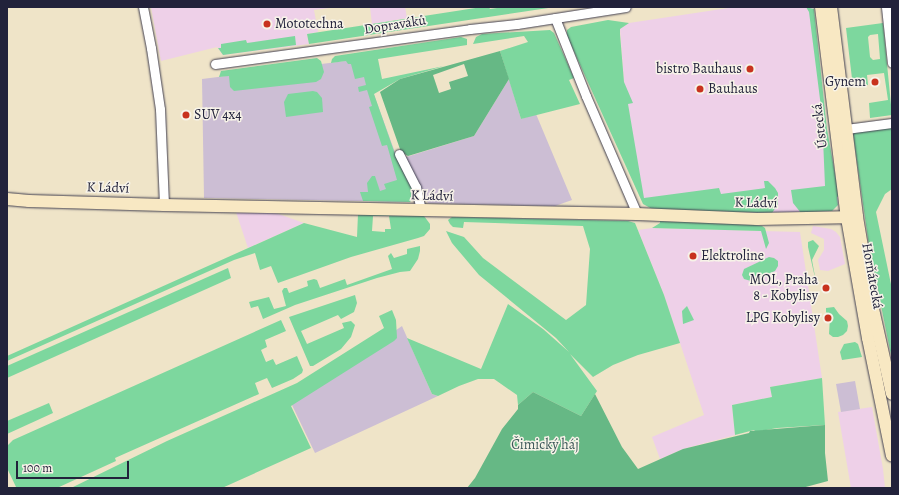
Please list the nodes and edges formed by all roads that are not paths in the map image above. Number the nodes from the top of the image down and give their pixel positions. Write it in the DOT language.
graph roads {
  1 [pos="144,7"];
  2 [pos="626,7"];
  3 [pos="821,7"];
  4 [pos="831,7"];
  5 [pos="888,11"];
  6 [pos="554,18"];
  7 [pos="892,63"];
  8 [pos="215,64"];
  9 [pos="892,123"];
  10 [pos="846,129"];
  11 [pos="399,154"];
  12 [pos="7,199"];
  13 [pos="164,205"];
  14 [pos="421,210"];
  15 [pos="637,214"];
  16 [pos="852,218"];
  17 [pos="892,394"];
  18 [pos="892,449"];
  1 -- 13 [label="street"];
  2 -- 6 [label="street, Dopraváků"];
  3 -- 16 [label="street, Ústecká"];
  4 -- 10 [label="street, Ústecká"];
  5 -- 7 [label="street"];
  6 -- 8 [label="street, Dopraváků"];
  6 -- 15 [label="street"];
  9 -- 10 [label="street"];
  10 -- 16 [label="street, Ústecká"];
  11 -- 14 [label="street"];
  12 -- 13 [label="street, K Ládví"];
  13 -- 14 [label="street, K Ládví"];
  14 -- 15 [label="street, K Ládví"];
  15 -- 16 [label="street, K Ládví"];
  16 -- 17 [label="street, Horňátecká"];
  16 -- 18 [label="street, Horňátecká"];
}
